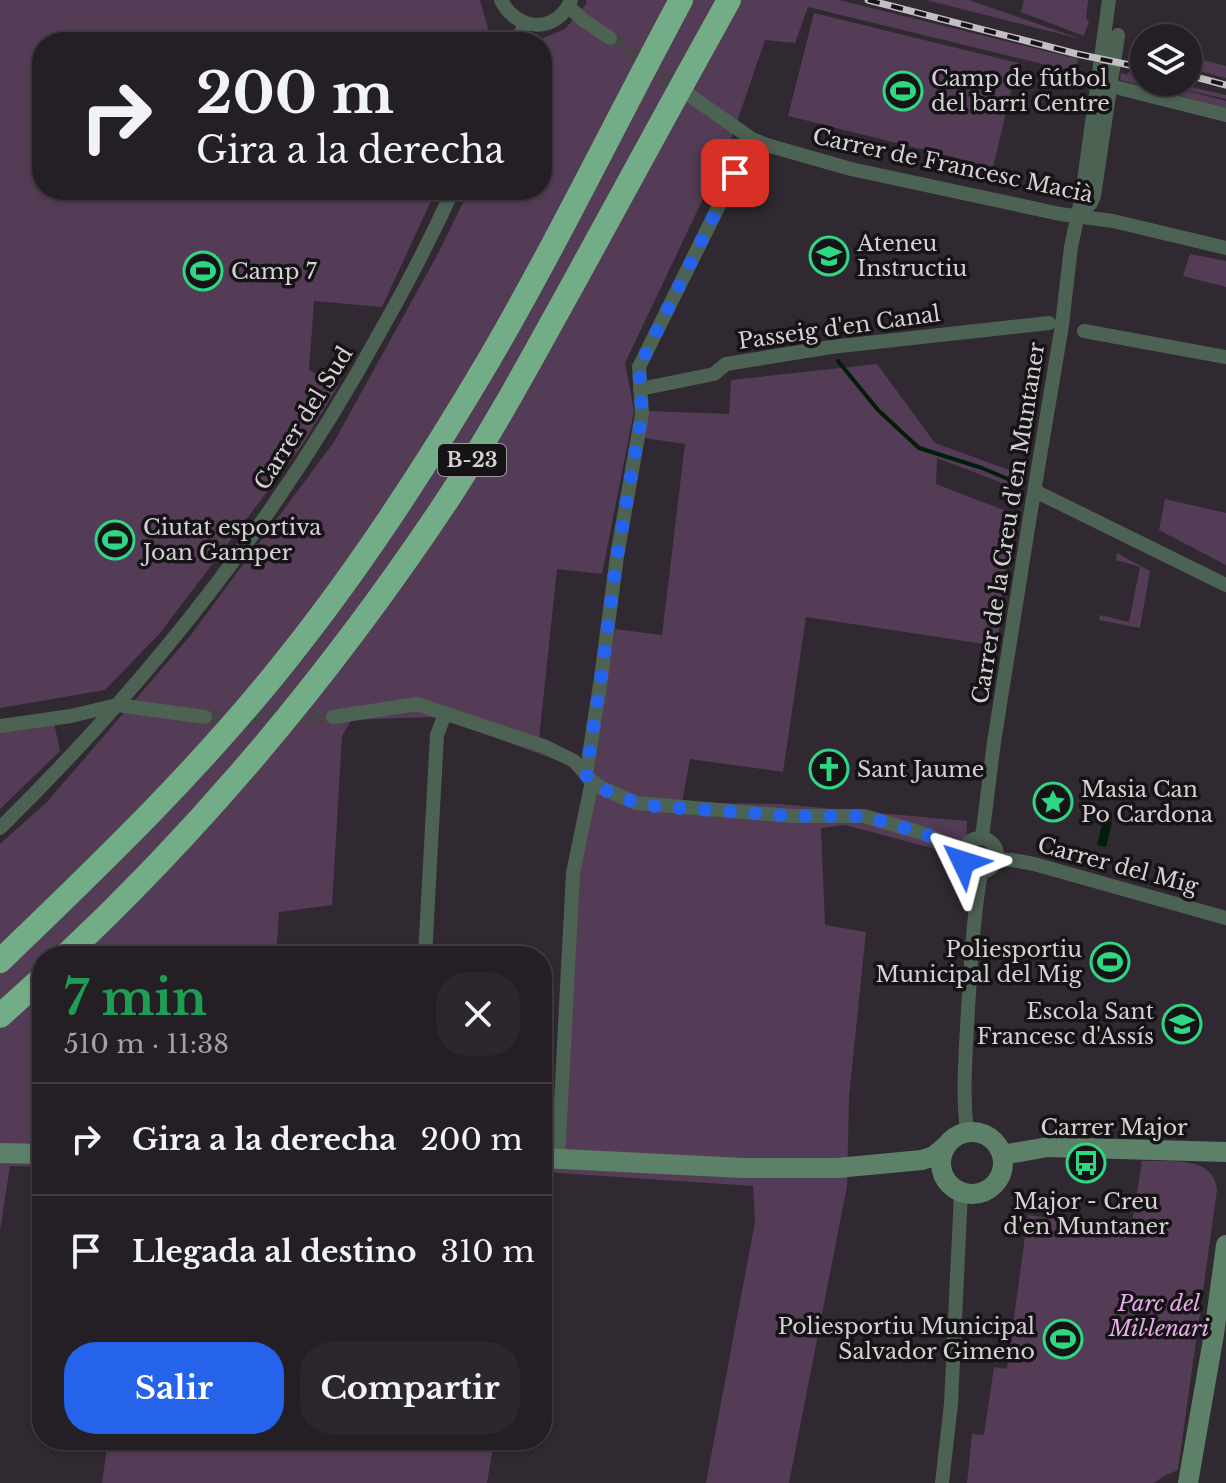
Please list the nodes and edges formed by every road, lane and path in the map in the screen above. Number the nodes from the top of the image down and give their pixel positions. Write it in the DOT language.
graph roads {
  1 [pos="501,0"];
  2 [pos="681,0"];
  3 [pos="729,0"];
  4 [pos="1109,0"];
  5 [pos="570,3"];
  6 [pos="525,23"];
  7 [pos="521,32"];
  8 [pos="1118,35"];
  9 [pos="610,38"];
  10 [pos="1111,86"];
  11 [pos="685,92"];
  12 [pos="1226,115"];
  13 [pos="752,139"];
  14 [pos="449,200"];
  15 [pos="1078,217"];
  16 [pos="1226,248"];
  17 [pos="1049,323"];
  18 [pos="1084,331"];
  19 [pos="1226,357"];
  20 [pos="640,389"];
  21 [pos="1035,491"];
  22 [pos="1226,585"];
  23 [pos="117,705"];
  24 [pos="445,714"];
  25 [pos="71,716"];
  26 [pos="205,717"];
  27 [pos="333,717"];
  28 [pos="0,726"];
  29 [pos="88,738"];
  30 [pos="589,778"];
  31 [pos="0,828"];
  32 [pos="982,838"];
  33 [pos="962,852"];
  34 [pos="997,859"];
  35 [pos="981,873"];
  36 [pos="1226,918"];
  37 [pos="75,946"];
  38 [pos="426,946"];
  39 [pos="0,961"];
  40 [pos="32,987"];
  41 [pos="0,1016"];
  42 [pos="967,1132"];
  43 [pos="552,1133"];
  44 [pos="947,1145"];
  45 [pos="1226,1152"];
  46 [pos="0,1153"];
  47 [pos="32,1154"];
  48 [pos="1002,1155"];
  49 [pos="552,1158"];
  50 [pos="922,1160"];
  51 [pos="944,1176"];
  52 [pos="961,1192"];
  53 [pos="1226,1245"];
  54 [pos="1220,1335"];
  55 [pos="942,1483"];
  56 [pos="1188,1483"];
  1 -- 6 [label="street"];
  2 -- 39 [label="highway, B-23"];
  3 -- 37 [label="highway, B-23"];
  4 -- 15 [label="street, Carrer de la Creu d'en Muntaner"];
  5 -- 6 [label="street"];
  5 -- 9 [label="street"];
  6 -- 7 [label="street"];
  8 -- 10 [label="street, Carrer de la Creu d'en Muntaner"];
  10 -- 12 [label="street"];
  10 -- 15 [label="street, Carrer de la Creu d'en Muntaner"];
  11 -- 13 [label="street, Carrer de Francesc Macià"];
  13 -- 15 [label="street, Carrer de Francesc Macià"];
  13 -- 20 [label="street"];
  14 -- 23 [label="street, Carrer del Sud"];
  15 -- 16 [label="street, Carrer de Francesc Macià"];
  15 -- 21 [label="street, Carrer de la Creu d'en Muntaner"];
  17 -- 20 [label="street, Passeig d'en Canal"];
  18 -- 19 [label="street"];
  20 -- 30 [label="street"];
  21 -- 22 [label="street"];
  21 -- 32 [label="street, Carrer de la Creu d'en Muntaner"];
  23 -- 25 [label="street"];
  23 -- 26 [label="street"];
  23 -- 29 [label="street, Carrer del Sud"];
  24 -- 27 [label="street"];
  24 -- 30 [label="street"];
  24 -- 38 [label="street"];
  25 -- 28 [label="street"];
  25 -- 29 [label="street"];
  29 -- 31 [label="street, Carrer del Sud"];
  30 -- 33 [label="street"];
  30 -- 43 [label="street"];
  32 -- 33 [label="street"];
  32 -- 34 [label="street"];
  33 -- 35 [label="street"];
  34 -- 35 [label="street"];
  34 -- 36 [label="street, Carrer del Mig"];
  35 -- 42 [label="street"];
  40 -- 41 [label="highway"];
  42 -- 44 [label="street"];
  42 -- 48 [label="street"];
  44 -- 50 [label="street"];
  44 -- 51 [label="street"];
  45 -- 48 [label="street, Carrer Major"];
  46 -- 47 [label="street"];
  48 -- 52 [label="street"];
  49 -- 50 [label="street"];
  50 -- 51 [label="street"];
  51 -- 52 [label="street"];
  52 -- 55 [label="street"];
  53 -- 54 [label="street"];
  54 -- 56 [label="street"];
}
